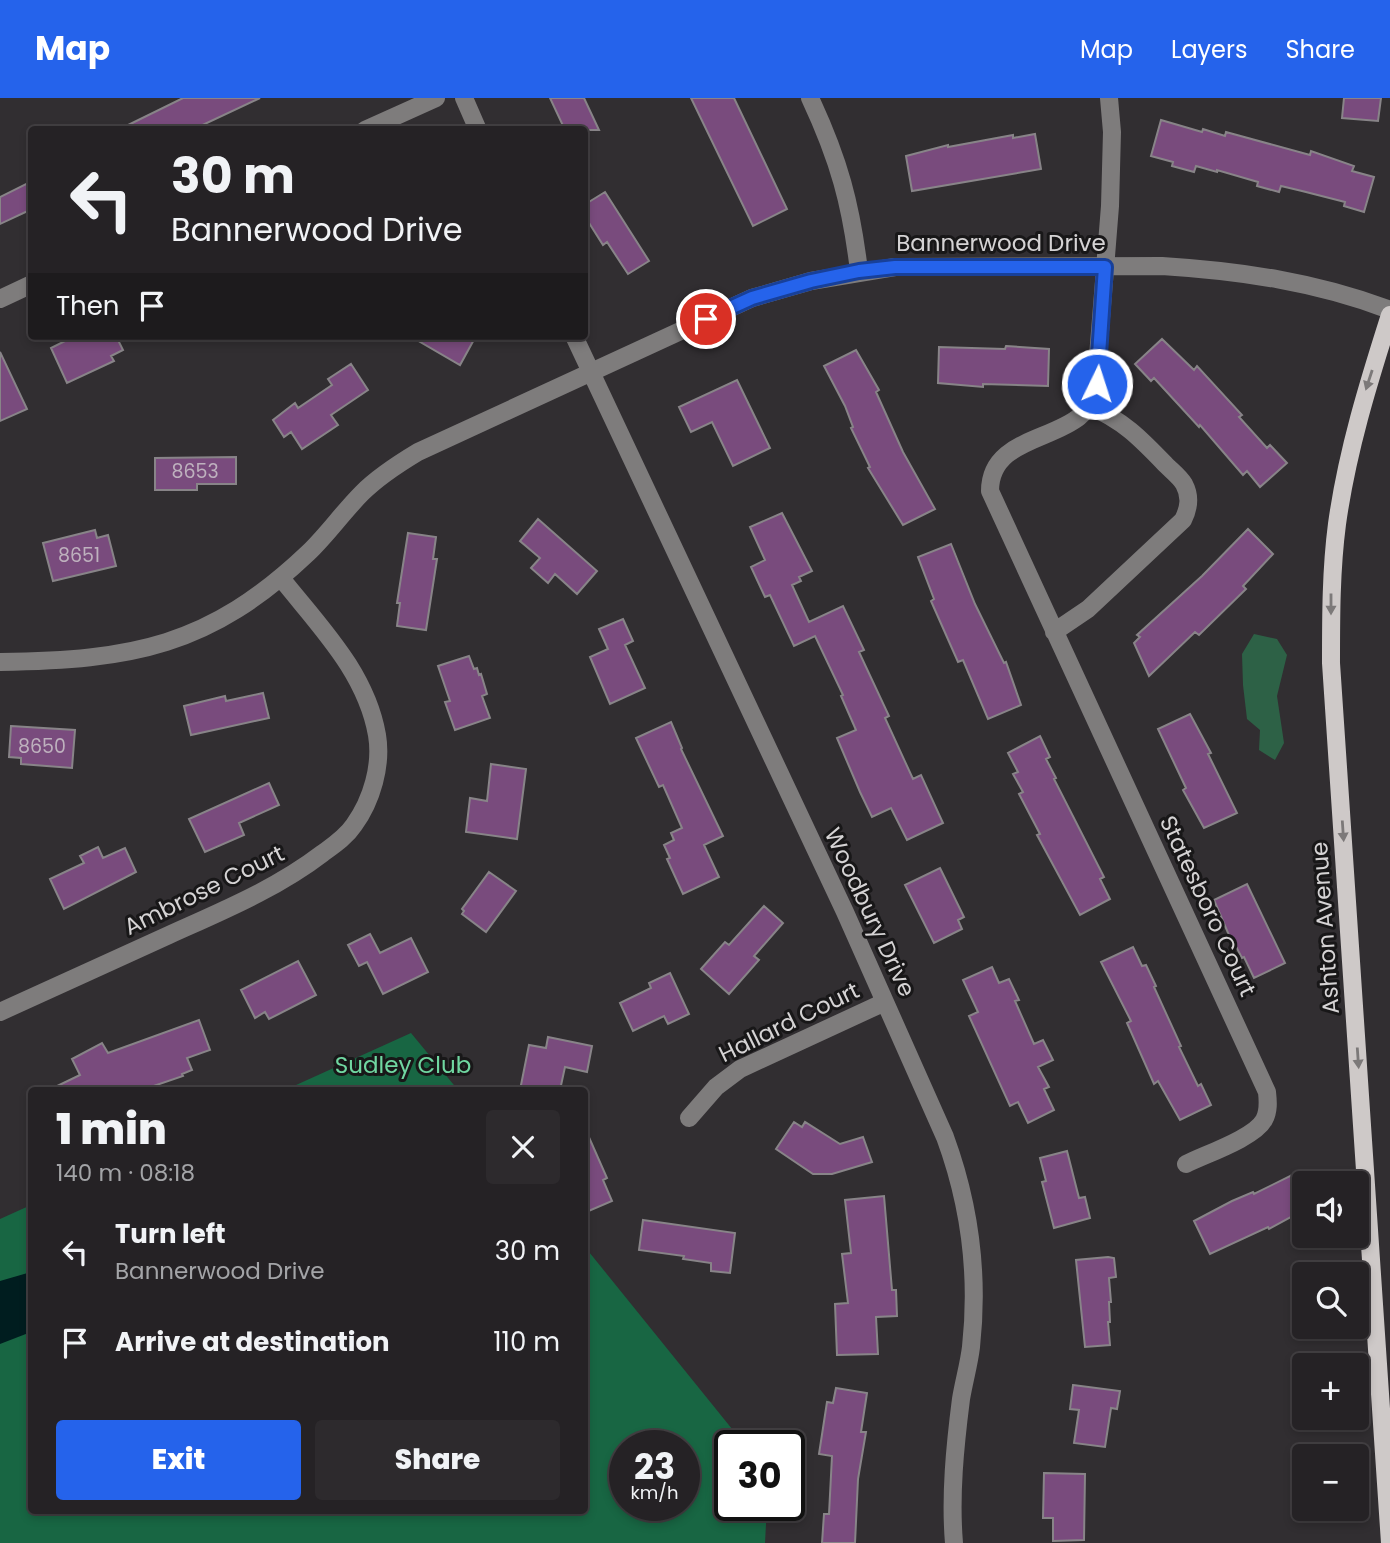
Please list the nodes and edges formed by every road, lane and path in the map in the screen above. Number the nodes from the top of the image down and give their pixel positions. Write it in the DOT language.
graph roads {
  1 [pos="436,98"];
  2 [pos="464,98"];
  3 [pos="810,98"];
  4 [pos="1109,98"];
  5 [pos="374,126"];
  6 [pos="476,126"];
  7 [pos="1105,267"];
  8 [pos="859,271"];
  9 [pos="28,286"];
  10 [pos="0,299"];
  11 [pos="1390,310"];
  12 [pos="1390,315"];
  13 [pos="576,340"];
  14 [pos="591,372"];
  15 [pos="1089,406"];
  16 [pos="281,578"];
  17 [pos="1054,632"];
  18 [pos="0,663"];
  19 [pos="885,1002"];
  20 [pos="0,1012"];
  21 [pos="689,1118"];
  22 [pos="1186,1164"];
  23 [pos="954,1543"];
  24 [pos="1390,1543"];
  1 -- 5 [label="street"];
  2 -- 6 [label="street"];
  3 -- 8 [label="street"];
  4 -- 7 [label="street"];
  7 -- 8 [label="street, Bannerwood Drive"];
  7 -- 11 [label="street, Bannerwood Drive"];
  7 -- 15 [label="street"];
  8 -- 14 [label="street, Bannerwood Drive"];
  9 -- 10 [label="street"];
  12 -- 24 [label="main road, Ashton Avenue, one-way"];
  13 -- 14 [label="street, Woodbury Drive"];
  14 -- 16 [label="street, Bannerwood Drive"];
  14 -- 19 [label="street, Woodbury Drive"];
  15 -- 17 [label="street, Statesboro Court"];
  15 -- 17 [label="street"];
  16 -- 18 [label="street, Bannerwood Drive"];
  16 -- 20 [label="street, Ambrose Court"];
  17 -- 22 [label="street, Statesboro Court"];
  19 -- 21 [label="street, Hallard Court"];
  19 -- 23 [label="street, Woodbury Drive"];
}
